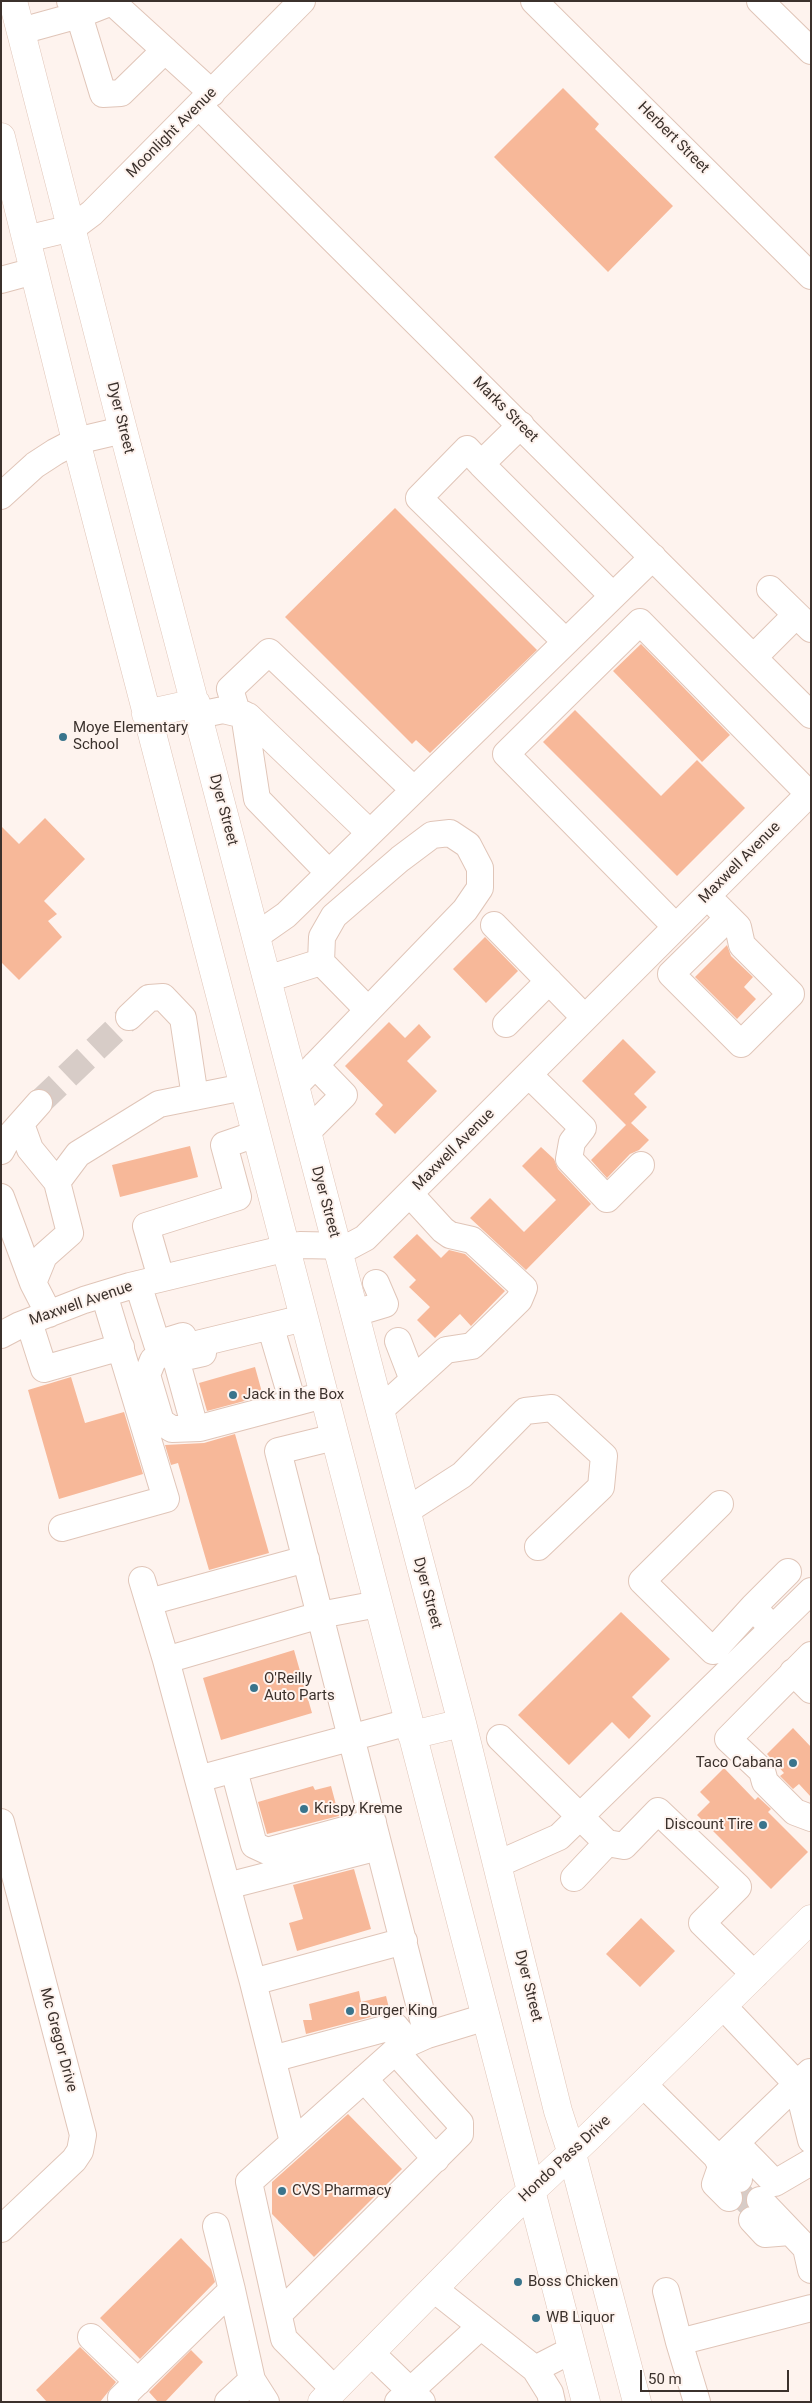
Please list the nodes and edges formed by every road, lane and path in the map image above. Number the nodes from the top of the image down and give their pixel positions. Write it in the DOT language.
graph roads {
  1 [pos="13,1"];
  2 [pos="302,1"];
  3 [pos="534,1"];
  4 [pos="760,1"];
  5 [pos="112,2"];
  6 [pos="75,8"];
  7 [pos="21,31"];
  8 [pos="165,50"];
  9 [pos="811,51"];
  10 [pos="205,99"];
  11 [pos="1,137"];
  12 [pos="72,228"];
  13 [pos="26,239"];
  14 [pos="34,271"];
  15 [pos="811,276"];
  16 [pos="1,280"];
  17 [pos="521,425"];
  18 [pos="123,430"];
  19 [pos="76,441"];
  20 [pos="481,464"];
  21 [pos="1,496"];
  22 [pos="653,557"];
  23 [pos="770,589"];
  24 [pos="613,596"];
  25 [pos="804,622"];
  26 [pos="566,642"];
  27 [pos="754,657"];
  28 [pos="197,709"];
  29 [pos="240,713"];
  30 [pos="146,714"];
  31 [pos="811,715"];
  32 [pos="414,790"];
  33 [pos="810,793"];
  34 [pos="370,833"];
  35 [pos="329,873"];
  36 [pos="707,896"];
  37 [pos="728,918"];
  38 [pos="494,924"];
  39 [pos="670,933"];
  40 [pos="256,936"];
  41 [pos="685,961"];
  42 [pos="321,962"];
  43 [pos="268,979"];
  44 [pos="549,981"];
  45 [pos="368,1010"];
  46 [pos="129,1017"];
  47 [pos="585,1018"];
  48 [pos="506,1024"];
  49 [pos="315,1065"];
  50 [pos="529,1075"];
  51 [pos="295,1086"];
  52 [pos="244,1087"];
  53 [pos="195,1097"];
  54 [pos="39,1104"];
  55 [pos="21,1124"];
  56 [pos="307,1132"];
  57 [pos="256,1134"];
  58 [pos="1,1151"];
  59 [pos="641,1165"];
  60 [pos="57,1182"];
  61 [pos="270,1188"];
  62 [pos="410,1194"];
  63 [pos="1,1197"];
  64 [pos="238,1197"];
  65 [pos="337,1247"];
  66 [pos="286,1248"];
  67 [pos="150,1281"];
  68 [pos="33,1283"];
  69 [pos="104,1294"];
  70 [pos="355,1313"];
  71 [pos="39,1318"];
  72 [pos="304,1318"];
  73 [pos="272,1330"];
  74 [pos="1,1336"];
  75 [pos="121,1348"];
  76 [pos="413,1380"];
  77 [pos="324,1395"];
  78 [pos="293,1403"];
  79 [pos="380,1410"];
  80 [pos="335,1437"];
  81 [pos="720,1504"];
  82 [pos="406,1511"];
  83 [pos="62,1528"];
  84 [pos="538,1547"];
  85 [pos="306,1559"];
  86 [pos="788,1572"];
  87 [pos="808,1600"];
  88 [pos="378,1604"];
  89 [pos="753,1607"];
  90 [pos="320,1615"];
  91 [pos="774,1628"];
  92 [pos="166,1660"];
  93 [pos="805,1672"];
  94 [pos="462,1723"];
  95 [pos="411,1729"];
  96 [pos="352,1738"];
  97 [pos="500,1738"];
  98 [pos="234,1770"];
  99 [pos="198,1779"];
  100 [pos="778,1780"];
  101 [pos="580,1817"];
  102 [pos="809,1817"];
  103 [pos="1,1822"];
  104 [pos="376,1835"];
  105 [pos="607,1843"];
  106 [pos="498,1864"];
  107 [pos="574,1878"];
  108 [pos="227,1886"];
  109 [pos="811,1919"];
  110 [pos="404,1941"];
  111 [pos="755,1974"];
  112 [pos="252,1982"];
  113 [pos="723,2006"];
  114 [pos="486,2017"];
  115 [pos="411,2043"];
  116 [pos="272,2059"];
  117 [pos="804,2078"];
  118 [pos="364,2079"];
  119 [pos="644,2084"];
  120 [pos="811,2140"];
  121 [pos="293,2142"];
  122 [pos="572,2154"];
  123 [pos="436,2159"];
  124 [pos="811,2162"];
  125 [pos="732,2172"];
  126 [pos="532,2191"];
  127 [pos="758,2205"];
  128 [pos="216,2226"];
  129 [pos="1,2229"];
  130 [pos="811,2270"];
  131 [pos="434,2289"];
  132 [pos="232,2290"];
  133 [pos="666,2291"];
  134 [pos="811,2308"];
  135 [pos="278,2314"];
  136 [pos="481,2326"];
  137 [pos="91,2337"];
  138 [pos="679,2342"];
  139 [pos="572,2350"];
  140 [pos="370,2353"];
  141 [pos="535,2369"];
  142 [pos="252,2380"];
  143 [pos="132,2392"];
  144 [pos="328,2396"];
  145 [pos="410,2398"];
  146 [pos="228,2402"];
  147 [pos="266,2402"];
  148 [pos="552,2402"];
  149 [pos="586,2402"];
  150 [pos="637,2402"];
  151 [pos="697,2402"];
  1 -- 7 [label="main road, Dyer Street"];
  2 -- 10 [label="street, Moonlight Avenue"];
  3 -- 15 [label="street, Herbert Street"];
  4 -- 9 [label="street"];
  5 -- 6 [label="street"];
  5 -- 8 [label="street, Marks Street"];
  6 -- 7 [label="street"];
  6 -- 8 [label="street"];
  7 -- 12 [label="main road, Dyer Street"];
  8 -- 10 [label="street, Marks Street"];
  10 -- 12 [label="street, Moonlight Avenue"];
  10 -- 17 [label="street, Marks Street"];
  11 -- 13 [label="main road"];
  12 -- 13 [label="street, Moonlight Avenue"];
  12 -- 18 [label="main road, Dyer Street"];
  13 -- 14 [label="main road"];
  14 -- 16 [label="street"];
  14 -- 19 [label="main road"];
  17 -- 20 [label="street"];
  17 -- 22 [label="street, Marks Street"];
  18 -- 19 [label="street"];
  18 -- 28 [label="main road, Dyer Street"];
  19 -- 21 [label="street"];
  19 -- 30 [label="main road"];
  20 -- 24 [label="street"];
  20 -- 26 [label="street"];
  22 -- 24 [label="street"];
  22 -- 27 [label="street, Marks Street"];
  23 -- 25 [label="street"];
  24 -- 26 [label="street"];
  25 -- 27 [label="street"];
  26 -- 32 [label="street"];
  27 -- 31 [label="street, Marks Street"];
  28 -- 29 [label="street"];
  28 -- 30 [label="main road"];
  28 -- 40 [label="main road, Dyer Street"];
  29 -- 32 [label="street"];
  29 -- 34 [label="street"];
  29 -- 35 [label="street"];
  30 -- 52 [label="main road"];
  32 -- 34 [label="street"];
  33 -- 36 [label="street, Maxwell Avenue"];
  33 -- 39 [label="street"];
  34 -- 35 [label="street"];
  35 -- 40 [label="street"];
  36 -- 37 [label="street"];
  36 -- 39 [label="street, Maxwell Avenue"];
  37 -- 41 [label="street"];
  37 -- 41 [label="street"];
  38 -- 44 [label="street"];
  39 -- 41 [label="street"];
  39 -- 47 [label="street, Maxwell Avenue"];
  40 -- 43 [label="main road, Dyer Street"];
  42 -- 43 [label="street"];
  42 -- 45 [label="street"];
  42 -- 45 [label="street"];
  43 -- 51 [label="main road, Dyer Street"];
  44 -- 47 [label="street"];
  44 -- 48 [label="street"];
  45 -- 49 [label="street"];
  46 -- 53 [label="street"];
  47 -- 50 [label="street, Maxwell Avenue"];
  49 -- 51 [label="street"];
  49 -- 56 [label="street"];
  50 -- 59 [label="street"];
  50 -- 62 [label="street, Maxwell Avenue"];
  51 -- 56 [label="main road, Dyer Street"];
  52 -- 53 [label="street"];
  52 -- 57 [label="main road"];
  53 -- 60 [label="street"];
  54 -- 55 [label="street"];
  55 -- 58 [label="street"];
  55 -- 60 [label="street"];
  56 -- 65 [label="main road, Dyer Street"];
  57 -- 61 [label="main road"];
  57 -- 64 [label="street"];
  60 -- 68 [label="street"];
  61 -- 64 [label="street"];
  61 -- 66 [label="main road"];
  62 -- 65 [label="street, Maxwell Avenue"];
  62 -- 76 [label="street"];
  63 -- 68 [label="street"];
  64 -- 67 [label="street"];
  65 -- 66 [label="street, Maxwell Avenue"];
  65 -- 70 [label="main road, Dyer Street"];
  66 -- 67 [label="street, Maxwell Avenue"];
  66 -- 72 [label="main road"];
  67 -- 69 [label="street, Maxwell Avenue"];
  67 -- 73 [label="street"];
  68 -- 71 [label="street"];
  69 -- 71 [label="street, Maxwell Avenue"];
  69 -- 75 [label="street"];
  70 -- 76 [label="street"];
  70 -- 79 [label="main road, Dyer Street"];
  71 -- 74 [label="street, Maxwell Avenue"];
  71 -- 75 [label="street"];
  72 -- 73 [label="street"];
  72 -- 77 [label="main road"];
  73 -- 78 [label="street"];
  73 -- 78 [label="street"];
  75 -- 83 [label="street"];
  76 -- 79 [label="street"];
  77 -- 78 [label="street"];
  77 -- 80 [label="main road"];
  79 -- 82 [label="main road, Dyer Street"];
  80 -- 85 [label="street"];
  80 -- 88 [label="main road"];
  81 -- 89 [label="street"];
  82 -- 84 [label="street"];
  82 -- 94 [label="main road, Dyer Street"];
  85 -- 90 [label="street"];
  85 -- 92 [label="street"];
  86 -- 89 [label="street"];
  87 -- 91 [label="street"];
  88 -- 90 [label="street"];
  88 -- 95 [label="main road"];
  89 -- 91 [label="street"];
  90 -- 92 [label="street"];
  90 -- 96 [label="street"];
  91 -- 101 [label="street"];
  92 -- 99 [label="street"];
  93 -- 100 [label="street"];
  94 -- 95 [label="main road"];
  94 -- 106 [label="main road, Dyer Street"];
  95 -- 96 [label="street"];
  95 -- 114 [label="main road"];
  96 -- 98 [label="street"];
  96 -- 104 [label="street"];
  97 -- 101 [label="street"];
  98 -- 99 [label="street"];
  98 -- 104 [label="street"];
  99 -- 108 [label="street"];
  100 -- 102 [label="street"];
  100 -- 102 [label="street"];
  101 -- 105 [label="street"];
  101 -- 106 [label="street"];
  103 -- 129 [label="street, Mc Gregor Drive"];
  104 -- 108 [label="street"];
  104 -- 110 [label="street"];
  105 -- 107 [label="street"];
  105 -- 111 [label="street"];
  106 -- 122 [label="main road, Dyer Street"];
  108 -- 112 [label="street"];
  109 -- 111 [label="main road, Hondo Pass Drive"];
  110 -- 112 [label="street"];
  110 -- 115 [label="street"];
  111 -- 113 [label="main road, Hondo Pass Drive"];
  112 -- 116 [label="street"];
  113 -- 117 [label="street"];
  113 -- 119 [label="main road, Hondo Pass Drive"];
  114 -- 115 [label="street"];
  114 -- 126 [label="main road"];
  115 -- 116 [label="street"];
  115 -- 118 [label="street"];
  115 -- 123 [label="street"];
  116 -- 121 [label="street"];
  117 -- 120 [label="street"];
  117 -- 125 [label="street"];
  118 -- 121 [label="street"];
  118 -- 123 [label="street"];
  119 -- 122 [label="main road, Hondo Pass Drive"];
  119 -- 125 [label="street"];
  121 -- 135 [label="street"];
  122 -- 126 [label="main road, Hondo Pass Drive"];
  122 -- 150 [label="main road, Dyer Street"];
  123 -- 135 [label="street"];
  124 -- 125 [label="street"];
  126 -- 131 [label="main road, Hondo Pass Drive"];
  126 -- 139 [label="main road"];
  127 -- 130 [label="street"];
  128 -- 132 [label="street"];
  131 -- 136 [label="street"];
  131 -- 140 [label="main road, Hondo Pass Drive"];
  132 -- 142 [label="street"];
  132 -- 143 [label="street"];
  133 -- 138 [label="street"];
  134 -- 138 [label="street"];
  135 -- 144 [label="street"];
  136 -- 141 [label="street"];
  136 -- 145 [label="street"];
  137 -- 143 [label="street"];
  138 -- 151 [label="street"];
  139 -- 141 [label="street"];
  139 -- 149 [label="main road"];
  140 -- 144 [label="main road, Hondo Pass Drive"];
  140 -- 145 [label="street"];
  141 -- 148 [label="street"];
  142 -- 146 [label="street"];
  142 -- 147 [label="street"];
}
